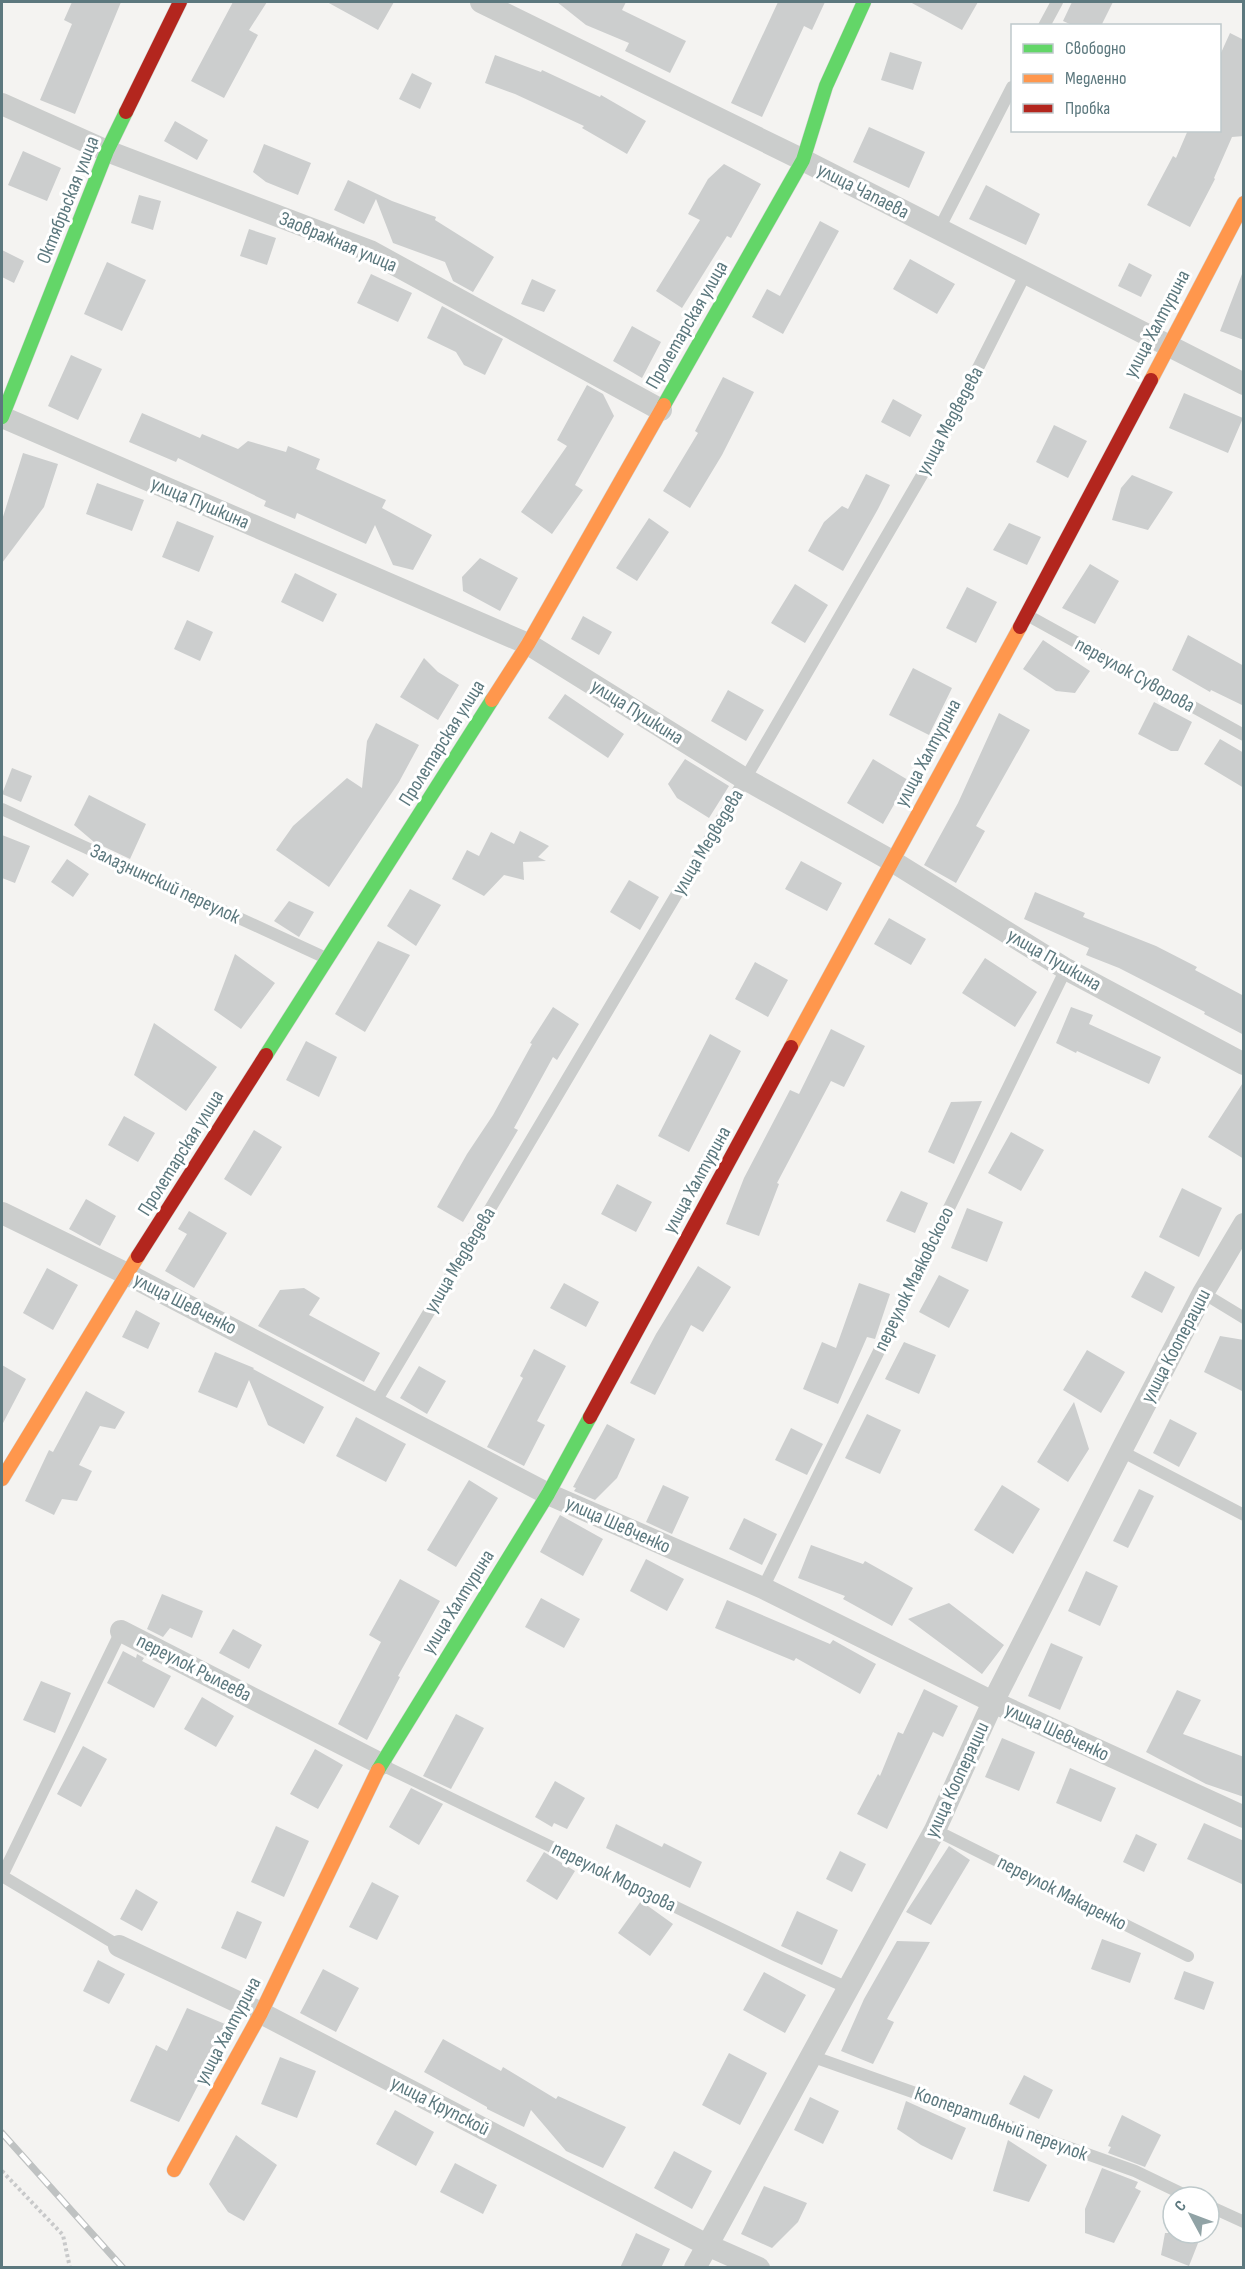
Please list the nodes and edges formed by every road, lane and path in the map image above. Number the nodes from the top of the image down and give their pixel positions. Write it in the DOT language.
graph roads {
  1 [pos="180,2"];
  2 [pos="481,2"];
  3 [pos="864,2"];
  4 [pos="1057,2"];
  5 [pos="1045,24"];
  6 [pos="1011,89"];
  7 [pos="2,104"];
  8 [pos="107,151"];
  9 [pos="803,160"];
  10 [pos="1244,202"];
  11 [pos="939,229"];
  12 [pos="1026,273"];
  13 [pos="1167,346"];
  14 [pos="1244,384"];
  15 [pos="661,410"];
  16 [pos="2,417"];
  17 [pos="1026,615"];
  18 [pos="528,644"];
  19 [pos="1244,735"];
  20 [pos="745,779"];
  21 [pos="2,809"];
  22 [pos="892,861"];
  23 [pos="328,959"];
  24 [pos="1066,969"];
  25 [pos="1244,1064"];
  26 [pos="2,1213"];
  27 [pos="1244,1224"];
  28 [pos="127,1274"];
  29 [pos="1203,1293"];
  30 [pos="1244,1318"];
  31 [pos="375,1403"];
  32 [pos="1121,1451"];
  33 [pos="2,1479"];
  34 [pos="548,1494"];
  35 [pos="1244,1515"];
  36 [pos="763,1588"];
  37 [pos="121,1631"];
  38 [pos="993,1702"];
  39 [pos="381,1764"];
  40 [pos="1244,1817"];
  41 [pos="935,1830"];
  42 [pos="2,1876"];
  43 [pos="119,1946"];
  44 [pos="1188,1956"];
  45 [pos="848,1988"];
  46 [pos="261,2013"];
  47 [pos="811,2056"];
  48 [pos="174,2170"];
  49 [pos="2,2171"];
  50 [pos="1164,2185"];
  51 [pos="1221,2211"];
  52 [pos="1244,2222"];
  53 [pos="708,2245"];
  54 [pos="70,2268"];
  55 [pos="695,2268"];
  56 [pos="759,2268"];
  1 -- 8 [label="street, Октябрьская улица"];
  2 -- 9 [label="street, улица Чапаева"];
  3 -- 9 [label="street, Пролетарская улица"];
  4 -- 5 [label="lane"];
  6 -- 11 [label="lane"];
  7 -- 8 [label="street, Заовражная улица"];
  8 -- 15 [label="street, Заовражная улица"];
  8 -- 16 [label="street, Октябрьская улица"];
  9 -- 11 [label="street, улица Чапаева"];
  9 -- 15 [label="street, Пролетарская улица"];
  10 -- 13 [label="street, улица Халтурина"];
  11 -- 12 [label="street, улица Чапаева"];
  12 -- 13 [label="street, улица Чапаева"];
  12 -- 20 [label="lane, улица Медведева"];
  13 -- 14 [label="street, улица Чапаева"];
  13 -- 17 [label="street, улица Халтурина"];
  15 -- 18 [label="street, Пролетарская улица"];
  16 -- 18 [label="street, улица Пушкина"];
  17 -- 19 [label="lane, переулок Суворова"];
  17 -- 22 [label="street, улица Халтурина"];
  18 -- 20 [label="street, улица Пушкина"];
  18 -- 23 [label="street, Пролетарская улица"];
  20 -- 22 [label="street, улица Пушкина"];
  20 -- 31 [label="lane, улица Медведева"];
  21 -- 23 [label="lane, Залазнинский переулок"];
  22 -- 24 [label="street, улица Пушкина"];
  22 -- 34 [label="street, улица Халтурина"];
  23 -- 28 [label="street, Пролетарская улица"];
  24 -- 25 [label="street, улица Пушкина"];
  24 -- 36 [label="lane, переулок Маяковского"];
  26 -- 28 [label="street, улица Шевченко"];
  27 -- 29 [label="street, улица Кооперации"];
  28 -- 31 [label="street, улица Шевченко"];
  28 -- 33 [label="street, Пролетарская улица"];
  29 -- 30 [label="lane"];
  29 -- 32 [label="street, улица Кооперации"];
  31 -- 34 [label="street, улица Шевченко"];
  32 -- 35 [label="lane"];
  32 -- 38 [label="street, улица Кооперации"];
  34 -- 36 [label="street, улица Шевченко"];
  34 -- 39 [label="street, улица Халтурина"];
  36 -- 38 [label="street, улица Шевченко"];
  37 -- 39 [label="street, переулок Рылеева"];
  37 -- 42 [label="lane, переулок Рылеева"];
  38 -- 40 [label="street, улица Шевченко"];
  38 -- 41 [label="street, улица Кооперации"];
  39 -- 45 [label="lane, переулок Морозова"];
  39 -- 46 [label="street, улица Халтурина"];
  41 -- 44 [label="lane, переулок Макаренко"];
  41 -- 45 [label="street, улица Кооперации"];
  42 -- 43 [label="lane"];
  43 -- 46 [label="street, улица Крупской"];
  45 -- 47 [label="street, улица Кооперации"];
  46 -- 48 [label="street, улица Халтурина"];
  46 -- 53 [label="street, улица Крупской"];
  47 -- 50 [label="lane, Кооперативный переулок"];
  47 -- 53 [label="street, улица Кооперации"];
  49 -- 54 [label="path"];
  51 -- 52 [label="lane"];
  53 -- 55 [label="street, улица Кооперации"];
  53 -- 56 [label="street, улица Крупской"];
}
